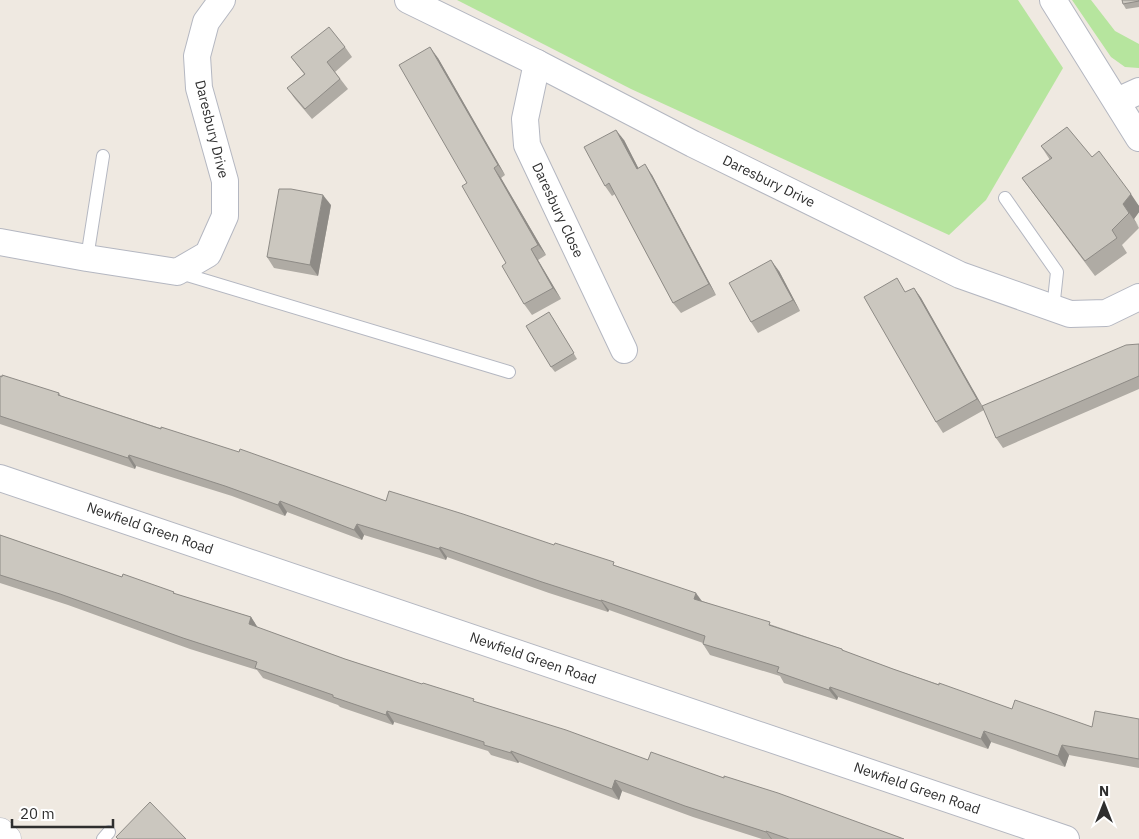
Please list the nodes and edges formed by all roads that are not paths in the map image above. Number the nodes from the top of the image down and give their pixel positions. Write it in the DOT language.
graph roads {
  1 [pos="222,0"];
  2 [pos="408,0"];
  3 [pos="1053,0"];
  4 [pos="537,63"];
  5 [pos="1128,96"];
  6 [pos="1139,138"];
  7 [pos="103,156"];
  8 [pos="1005,198"];
  9 [pos="0,242"];
  10 [pos="86,258"];
  11 [pos="177,272"];
  12 [pos="1139,297"];
  13 [pos="1053,309"];
  14 [pos="624,350"];
  15 [pos="509,372"];
  16 [pos="0,478"];
  17 [pos="0,832"];
  18 [pos="7,839"];
  19 [pos="1066,839"];
  1 -- 11 [label="street, Daresbury Drive"];
  2 -- 4 [label="street, Daresbury Drive"];
  3 -- 5 [label="street"];
  4 -- 13 [label="street, Daresbury Drive"];
  4 -- 14 [label="street, Daresbury Close"];
  5 -- 6 [label="street"];
  7 -- 10 [label="lane"];
  8 -- 13 [label="lane"];
  9 -- 10 [label="street"];
  10 -- 11 [label="street"];
  11 -- 15 [label="lane"];
  12 -- 13 [label="street, Daresbury Drive"];
  16 -- 19 [label="street, Newfield Green Road"];
  17 -- 18 [label="main road"];
}
